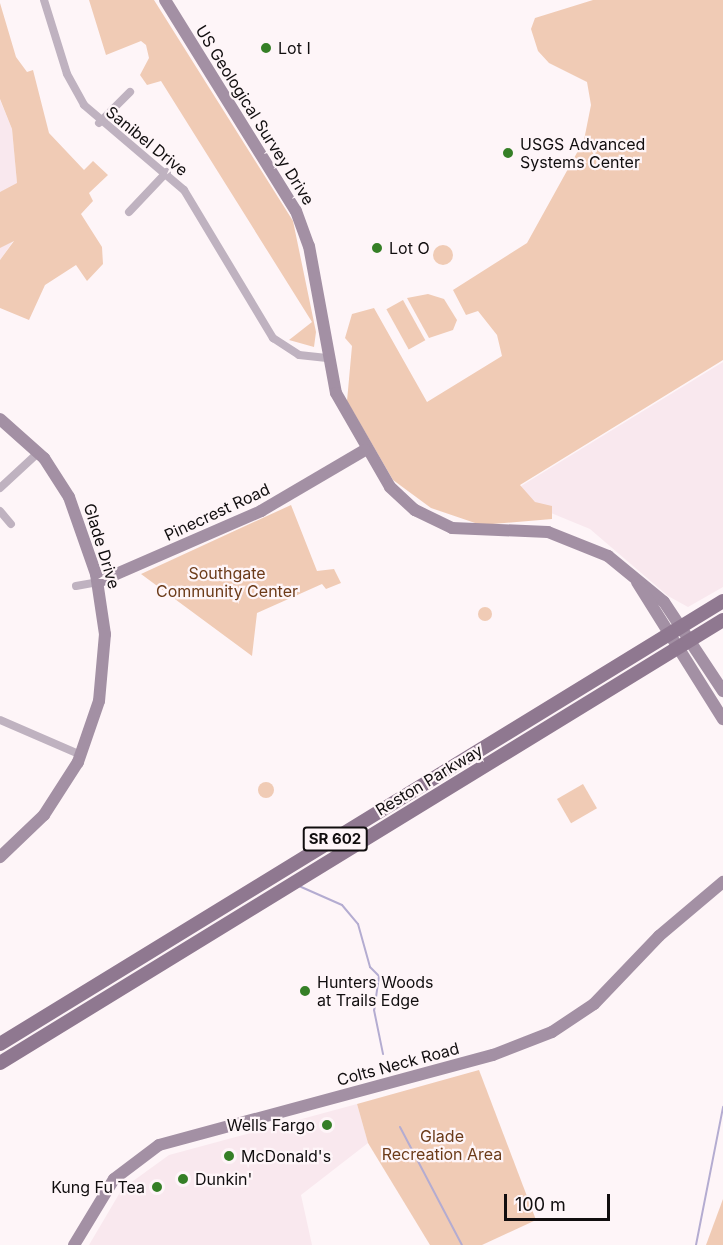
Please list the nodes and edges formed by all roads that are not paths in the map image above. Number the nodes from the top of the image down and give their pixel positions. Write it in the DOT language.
graph roads {
  1 [pos="44,0"];
  2 [pos="165,0"];
  3 [pos="130,92"];
  4 [pos="99,123"];
  5 [pos="167,172"];
  6 [pos="129,212"];
  7 [pos="327,358"];
  8 [pos="0,419"];
  9 [pos="365,450"];
  10 [pos="39,452"];
  11 [pos="0,488"];
  12 [pos="0,511"];
  13 [pos="11,524"];
  14 [pos="98,582"];
  15 [pos="76,586"];
  16 [pos="723,601"];
  17 [pos="723,620"];
  18 [pos="676,629"];
  19 [pos="686,644"];
  20 [pos="723,691"];
  21 [pos="723,719"];
  22 [pos="0,720"];
  23 [pos="81,755"];
  24 [pos="0,857"];
  25 [pos="723,882"];
  26 [pos="0,1044"];
  27 [pos="0,1063"];
  28 [pos="74,1245"];
  1 -- 4 [label="street, Sanibel Drive"];
  2 -- 7 [label="street, US Geological Survey Drive"];
  3 -- 4 [label="street"];
  4 -- 5 [label="street, Sanibel Drive"];
  5 -- 6 [label="street"];
  5 -- 7 [label="street, Sanibel Drive"];
  7 -- 9 [label="street, US Geological Survey Drive"];
  8 -- 10 [label="street, Glade Drive"];
  9 -- 14 [label="street, Pinecrest Road"];
  9 -- 18 [label="street, US Geological Survey Drive"];
  10 -- 11 [label="street"];
  10 -- 14 [label="street, Glade Drive"];
  12 -- 13 [label="street"];
  14 -- 15 [label="street, Pinecrest Road"];
  14 -- 23 [label="street, Glade Drive"];
  16 -- 18 [label="main road, Reston Parkway / SR 602"];
  17 -- 19 [label="main road, Reston Parkway / SR 602"];
  18 -- 19 [label="street, US Geological Survey Drive"];
  18 -- 26 [label="main road, Reston Parkway / SR 602"];
  19 -- 20 [label="street"];
  19 -- 21 [label="street"];
  19 -- 27 [label="main road, Reston Parkway / SR 602"];
  22 -- 23 [label="street"];
  23 -- 24 [label="street, Glade Drive"];
  25 -- 28 [label="street, Colts Neck Road"];
}
